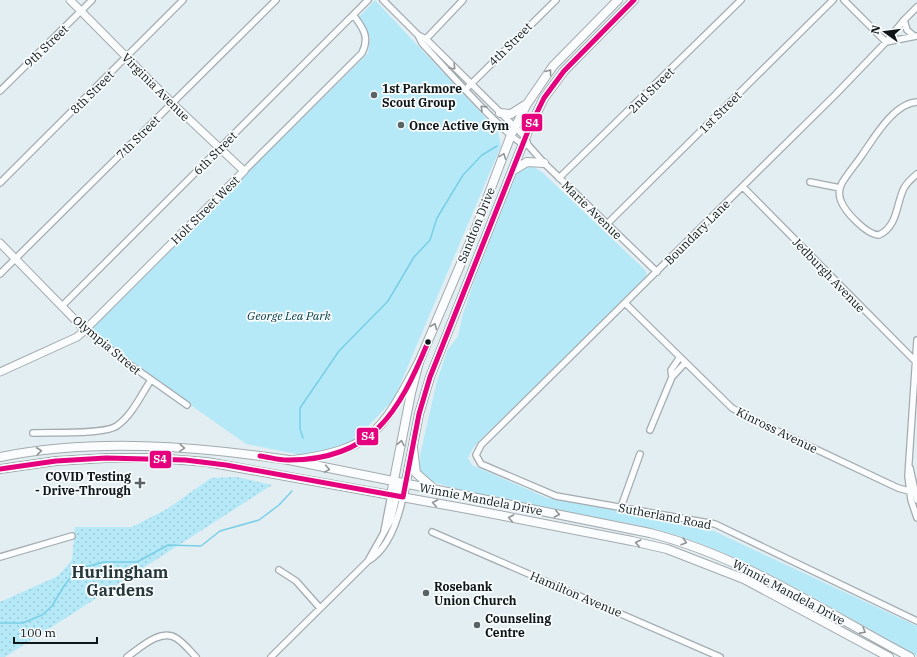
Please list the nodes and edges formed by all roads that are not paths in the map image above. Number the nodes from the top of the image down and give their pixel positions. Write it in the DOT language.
graph roads {
  1 [pos="70,0"];
  2 [pos="92,0"];
  3 [pos="183,0"];
  4 [pos="276,0"];
  5 [pos="368,0"];
  6 [pos="383,0"];
  7 [pos="463,0"];
  8 [pos="556,0"];
  9 [pos="618,0"];
  10 [pos="634,0"];
  11 [pos="741,0"];
  12 [pos="833,0"];
  13 [pos="844,0"];
  14 [pos="917,7"];
  15 [pos="81,11"];
  16 [pos="354,16"];
  17 [pos="904,20"];
  18 [pos="418,35"];
  19 [pos="915,36"];
  20 [pos="426,38"];
  21 [pos="886,42"];
  22 [pos="126,57"];
  23 [pos="471,84"];
  24 [pos="466,90"];
  25 [pos="0,91"];
  26 [pos="917,102"];
  27 [pos="172,103"];
  28 [pos="527,104"];
  29 [pos="500,113"];
  30 [pos="515,127"];
  31 [pos="511,136"];
  32 [pos="525,137"];
  33 [pos="525,145"];
  34 [pos="219,149"];
  35 [pos="544,163"];
  36 [pos="244,171"];
  37 [pos="511,171"];
  38 [pos="917,174"];
  39 [pos="559,178"];
  40 [pos="810,182"];
  41 [pos="0,183"];
  42 [pos="743,187"];
  43 [pos="840,188"];
  44 [pos="607,224"];
  45 [pos="0,243"];
  46 [pos="16,259"];
  47 [pos="657,272"];
  48 [pos="0,274"];
  49 [pos="626,304"];
  50 [pos="62,306"];
  51 [pos="85,330"];
  52 [pos="917,340"];
  53 [pos="680,358"];
  54 [pos="419,362"];
  55 [pos="916,362"];
  56 [pos="685,363"];
  57 [pos="0,372"];
  58 [pos="672,378"];
  59 [pos="151,380"];
  60 [pos="187,405"];
  61 [pos="650,430"];
  62 [pos="33,433"];
  63 [pos="413,448"];
  64 [pos="640,454"];
  65 [pos="476,455"];
  66 [pos="0,457"];
  67 [pos="290,460"];
  68 [pos="0,469"];
  69 [pos="400,483"];
  70 [pos="436,490"];
  71 [pos="912,490"];
  72 [pos="397,496"];
  73 [pos="917,500"];
  74 [pos="621,507"];
  75 [pos="917,518"];
  76 [pos="432,532"];
  77 [pos="72,536"];
  78 [pos="0,557"];
  79 [pos="368,561"];
  80 [pos="279,570"];
  81 [pos="320,608"];
  82 [pos="917,621"];
  83 [pos="274,656"];
  84 [pos="126,657"];
  85 [pos="196,657"];
  86 [pos="720,657"];
  87 [pos="889,657"];
  88 [pos="910,657"];
  1 -- 15 [label="street, Virginia Avenue"];
  2 -- 15 [label="street, 9th Street"];
  3 -- 22 [label="street, 8th Street"];
  4 -- 27 [label="street, 7th Street"];
  5 -- 16 [label="street, 6th Street"];
  6 -- 18 [label="street"];
  7 -- 20 [label="street"];
  8 -- 23 [label="street, 4th Street"];
  28 -- 9 [label="main road, Sandton Drive, one-way"];
  10 -- 32 [label="main road, Sandton Drive"];
  11 -- 39 [label="street, 2nd Street"];
  12 -- 44 [label="street, 1st Street"];
  13 -- 21 [label="street"];
  14 -- 17 [label="street, Boundary Lane"];
  15 -- 22 [label="street, Virginia Avenue"];
  15 -- 25 [label="street, 9th Street"];
  16 -- 34 [label="street, 6th Street"];
  16 -- 36 [label="street, Holt Street West"];
  17 -- 19 [label="street"];
  17 -- 21 [label="street, Boundary Lane"];
  18 -- 20 [label="street"];
  18 -- 24 [label="street"];
  19 -- 21 [label="street"];
  20 -- 23 [label="street, one-way"];
  21 -- 42 [label="street, Boundary Lane"];
  22 -- 27 [label="street, Virginia Avenue"];
  22 -- 41 [label="street, 8th Street"];
  23 -- 24 [label="street, 4th Street"];
  23 -- 29 [label="street"];
  31 -- 24 [label="street, one-way"];
  26 -- 43 [label="street"];
  27 -- 34 [label="street, Virginia Avenue"];
  27 -- 46 [label="street, 7th Street"];
  28 -- 29 [label="main road"];
  28 -- 30 [label="main road, Sandton Drive"];
  29 -- 30 [label="street"];
  30 -- 31 [label="main road, Sandton Drive"];
  30 -- 32 [label="street"];
  31 -- 33 [label="street, Marie Avenue"];
  54 -- 31 [label="main road, Sandton Drive, one-way"];
  32 -- 33 [label="main road, Sandton Drive"];
  33 -- 35 [label="street, Marie Avenue"];
  33 -- 37 [label="main road, Sandton Drive"];
  34 -- 36 [label="street, Virginia Avenue"];
  34 -- 50 [label="street, 6th Street"];
  35 -- 37 [label="main road"];
  35 -- 39 [label="street, Marie Avenue"];
  36 -- 51 [label="street, Holt Street West"];
  37 -- 63 [label="main road, Sandton Drive"];
  38 -- 43 [label="street"];
  39 -- 44 [label="street, Marie Avenue"];
  40 -- 43 [label="street"];
  42 -- 47 [label="street, Boundary Lane"];
  42 -- 55 [label="street, Jedburgh Avenue"];
  44 -- 47 [label="street, Marie Avenue"];
  45 -- 46 [label="street, Olympia Street"];
  46 -- 48 [label="street, 7th Street"];
  46 -- 50 [label="street, Olympia Street"];
  47 -- 49 [label="street, Boundary Lane"];
  49 -- 53 [label="street, Kinross Avenue"];
  49 -- 65 [label="street, Boundary Lane"];
  50 -- 51 [label="street, Olympia Street"];
  51 -- 57 [label="street, Holt Street West"];
  51 -- 59 [label="street, Olympia Street"];
  52 -- 55 [label="street"];
  53 -- 56 [label="street, Kinross Avenue"];
  53 -- 58 [label="street"];
  54 -- 67 [label="main road"];
  69 -- 54 [label="main road, Sandton Drive, one-way"];
  55 -- 71 [label="street"];
  56 -- 58 [label="street"];
  56 -- 71 [label="street, Kinross Avenue"];
  58 -- 61 [label="street"];
  59 -- 60 [label="street, Olympia Street"];
  59 -- 62 [label="street"];
  63 -- 69 [label="main road, Sandton Drive"];
  63 -- 70 [label="main road"];
  64 -- 74 [label="street"];
  65 -- 74 [label="street, Sutherland Road"];
  66 -- 67 [label="main road, Winnie Mandela Drive, one-way"];
  67 -- 69 [label="main road, Winnie Mandela Drive, one-way"];
  68 -- 72 [label="main road, Winnie Mandela Drive"];
  69 -- 70 [label="main road, Winnie Mandela Drive"];
  69 -- 72 [label="main road"];
  69 -- 72 [label="main road"];
  70 -- 88 [label="main road, Winnie Mandela Drive, one-way"];
  71 -- 73 [label="street"];
  71 -- 75 [label="street"];
  72 -- 79 [label="street"];
  72 -- 79 [label="street"];
  87 -- 72 [label="main road, Winnie Mandela Drive, one-way"];
  74 -- 82 [label="street, Sutherland Road"];
  76 -- 86 [label="street, Hamilton Avenue"];
  77 -- 78 [label="street"];
  79 -- 81 [label="street"];
  80 -- 81 [label="street"];
  81 -- 83 [label="street"];
  84 -- 85 [label="street"];
}
